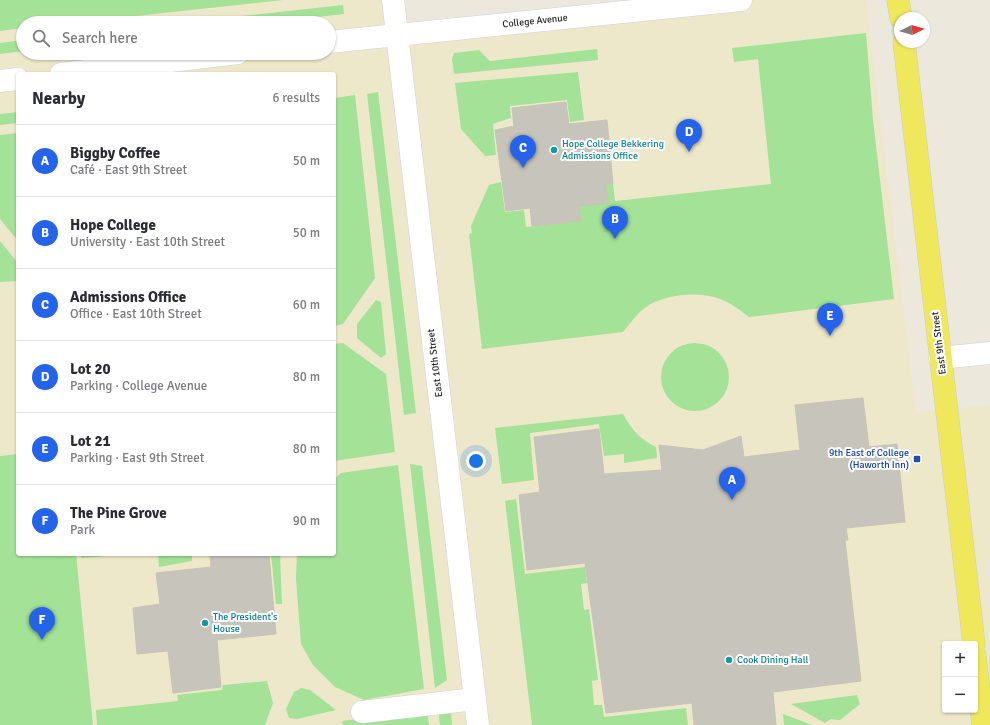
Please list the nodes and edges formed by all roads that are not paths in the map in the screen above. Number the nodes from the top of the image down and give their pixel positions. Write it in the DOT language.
graph roads {
  1 [pos="392,0"];
  2 [pos="741,0"];
  3 [pos="898,0"];
  4 [pos="900,12"];
  5 [pos="397,35"];
  6 [pos="336,41"];
  7 [pos="905,48"];
  8 [pos="179,60"];
  9 [pos="78,72"];
  10 [pos="16,79"];
  11 [pos="0,81"];
  12 [pos="990,353"];
  13 [pos="940,358"];
  14 [pos="974,641"];
  15 [pos="977,677"];
  16 [pos="475,699"];
  17 [pos="362,712"];
  18 [pos="478,725"];
  19 [pos="983,725"];
  1 -- 5 [label="street, East 10th Street"];
  2 -- 5 [label="street, College Avenue"];
  3 -- 4 [label="main road"];
  5 -- 6 [label="street, College Avenue"];
  5 -- 16 [label="street, East 10th Street"];
  7 -- 13 [label="main road, East 9th Street"];
  8 -- 9 [label="street"];
  10 -- 11 [label="street"];
  12 -- 13 [label="street"];
  13 -- 14 [label="main road, East 9th Street"];
  15 -- 19 [label="main road"];
  16 -- 17 [label="street"];
  16 -- 18 [label="street, East 10th Street"];
}
